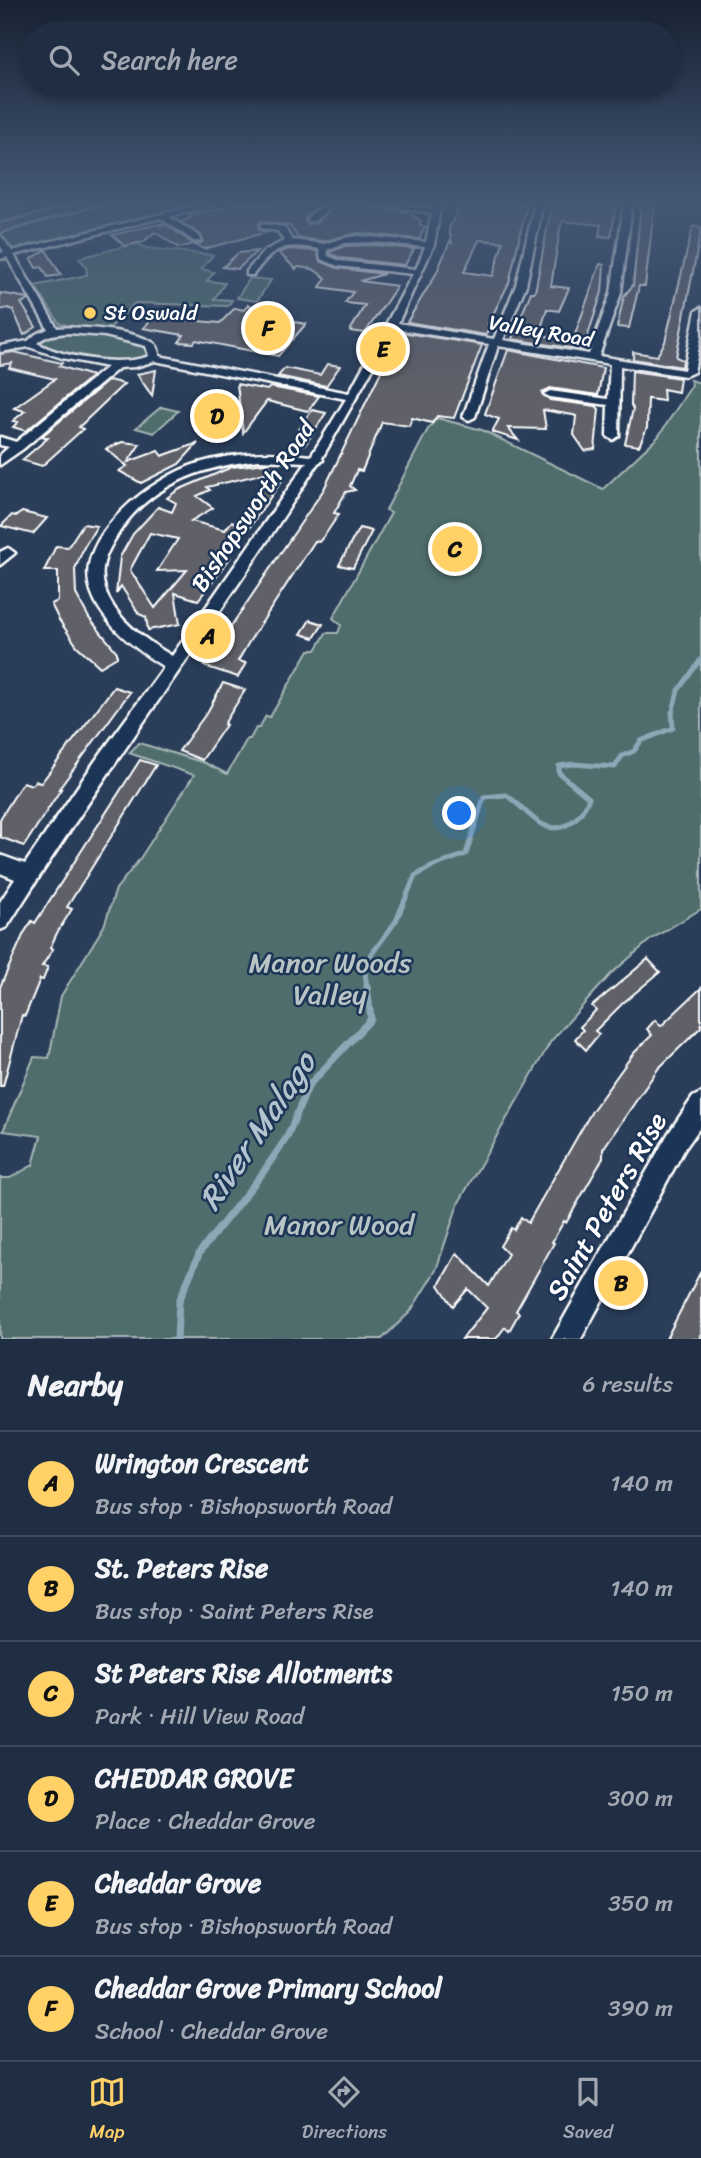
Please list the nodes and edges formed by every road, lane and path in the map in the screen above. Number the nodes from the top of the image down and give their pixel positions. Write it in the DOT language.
graph roads {
  1 [pos="13,266"];
  2 [pos="255,266"];
  3 [pos="369,266"];
  4 [pos="421,266"];
  5 [pos="526,266"];
  6 [pos="620,266"];
  7 [pos="419,272"];
  8 [pos="250,273"];
  9 [pos="701,311"];
  10 [pos="390,326"];
  11 [pos="53,329"];
  12 [pos="496,343"];
  13 [pos="32,344"];
  14 [pos="0,349"];
  15 [pos="155,358"];
  16 [pos="593,359"];
  17 [pos="615,363"];
  18 [pos="116,365"];
  19 [pos="550,394"];
  20 [pos="352,397"];
  21 [pos="615,403"];
  22 [pos="469,417"];
  23 [pos="613,436"];
  24 [pos="0,441"];
  25 [pos="19,446"];
  26 [pos="317,460"];
  27 [pos="0,461"];
  28 [pos="175,666"];
  29 [pos="0,864"];
  30 [pos="29,875"];
  31 [pos="0,920"];
  32 [pos="701,1105"];
  33 [pos="566,1339"];
  1 -- 11 [label="street"];
  2 -- 8 [label="street"];
  3 -- 7 [label="street"];
  4 -- 7 [label="street, Bishopsworth Road"];
  5 -- 12 [label="street"];
  6 -- 16 [label="street"];
  7 -- 10 [label="street, Bishopsworth Road"];
  9 -- 17 [label="street, Valley Road"];
  10 -- 12 [label="street, Valley Road"];
  10 -- 20 [label="street, Bishopsworth Road"];
  11 -- 13 [label="street"];
  11 -- 15 [label="street"];
  12 -- 16 [label="street, Valley Road"];
  12 -- 22 [label="street"];
  13 -- 14 [label="street"];
  13 -- 18 [label="street"];
  15 -- 18 [label="street"];
  15 -- 20 [label="street"];
  16 -- 17 [label="street, Valley Road"];
  17 -- 21 [label="street"];
  18 -- 25 [label="street"];
  19 -- 21 [label="street"];
  20 -- 26 [label="street, Bishopsworth Road"];
  21 -- 23 [label="street"];
  24 -- 25 [label="street"];
  25 -- 27 [label="street"];
  26 -- 28 [label="street, Bishopsworth Road"];
  26 -- 28 [label="street"];
  28 -- 30 [label="street, Bishopsworth Road"];
  29 -- 30 [label="street"];
  30 -- 31 [label="street, Bishopsworth Road"];
  32 -- 33 [label="street, Saint Peters Rise"];
}
